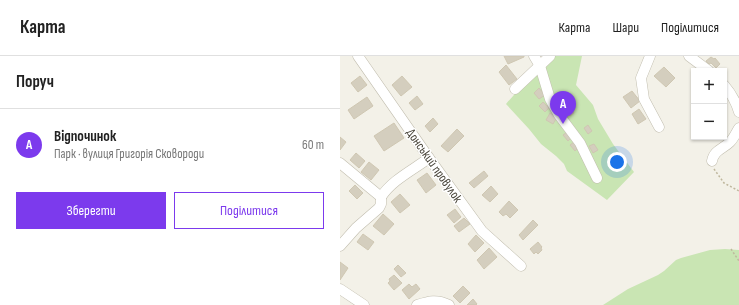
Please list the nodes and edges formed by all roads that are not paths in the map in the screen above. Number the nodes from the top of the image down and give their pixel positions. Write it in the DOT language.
graph roads {
  1 [pos="358,56"];
  2 [pos="534,56"];
  3 [pos="550,56"];
  4 [pos="650,56"];
  5 [pos="689,56"];
  6 [pos="540,66"];
  7 [pos="705,68"];
  8 [pos="727,88"];
  9 [pos="515,89"];
  10 [pos="739,112"];
  11 [pos="659,127"];
  12 [pos="739,128"];
  13 [pos="429,158"];
  14 [pos="712,161"];
  15 [pos="340,163"];
  16 [pos="597,178"];
  17 [pos="381,197"];
  18 [pos="340,246"];
  19 [pos="521,266"];
  20 [pos="340,289"];
  21 [pos="364,305"];
  22 [pos="417,305"];
  23 [pos="449,305"];
  1 -- 13 [label="street, Донський провулок"];
  2 -- 6 [label="street"];
  3 -- 6 [label="street"];
  4 -- 11 [label="street"];
  5 -- 7 [label="street"];
  6 -- 9 [label="street"];
  6 -- 16 [label="street"];
  8 -- 10 [label="street"];
  12 -- 14 [label="street"];
  13 -- 17 [label="street"];
  13 -- 19 [label="street, Донський провулок"];
  15 -- 17 [label="street"];
  17 -- 18 [label="street"];
  20 -- 21 [label="street"];
  22 -- 23 [label="street"];
}
